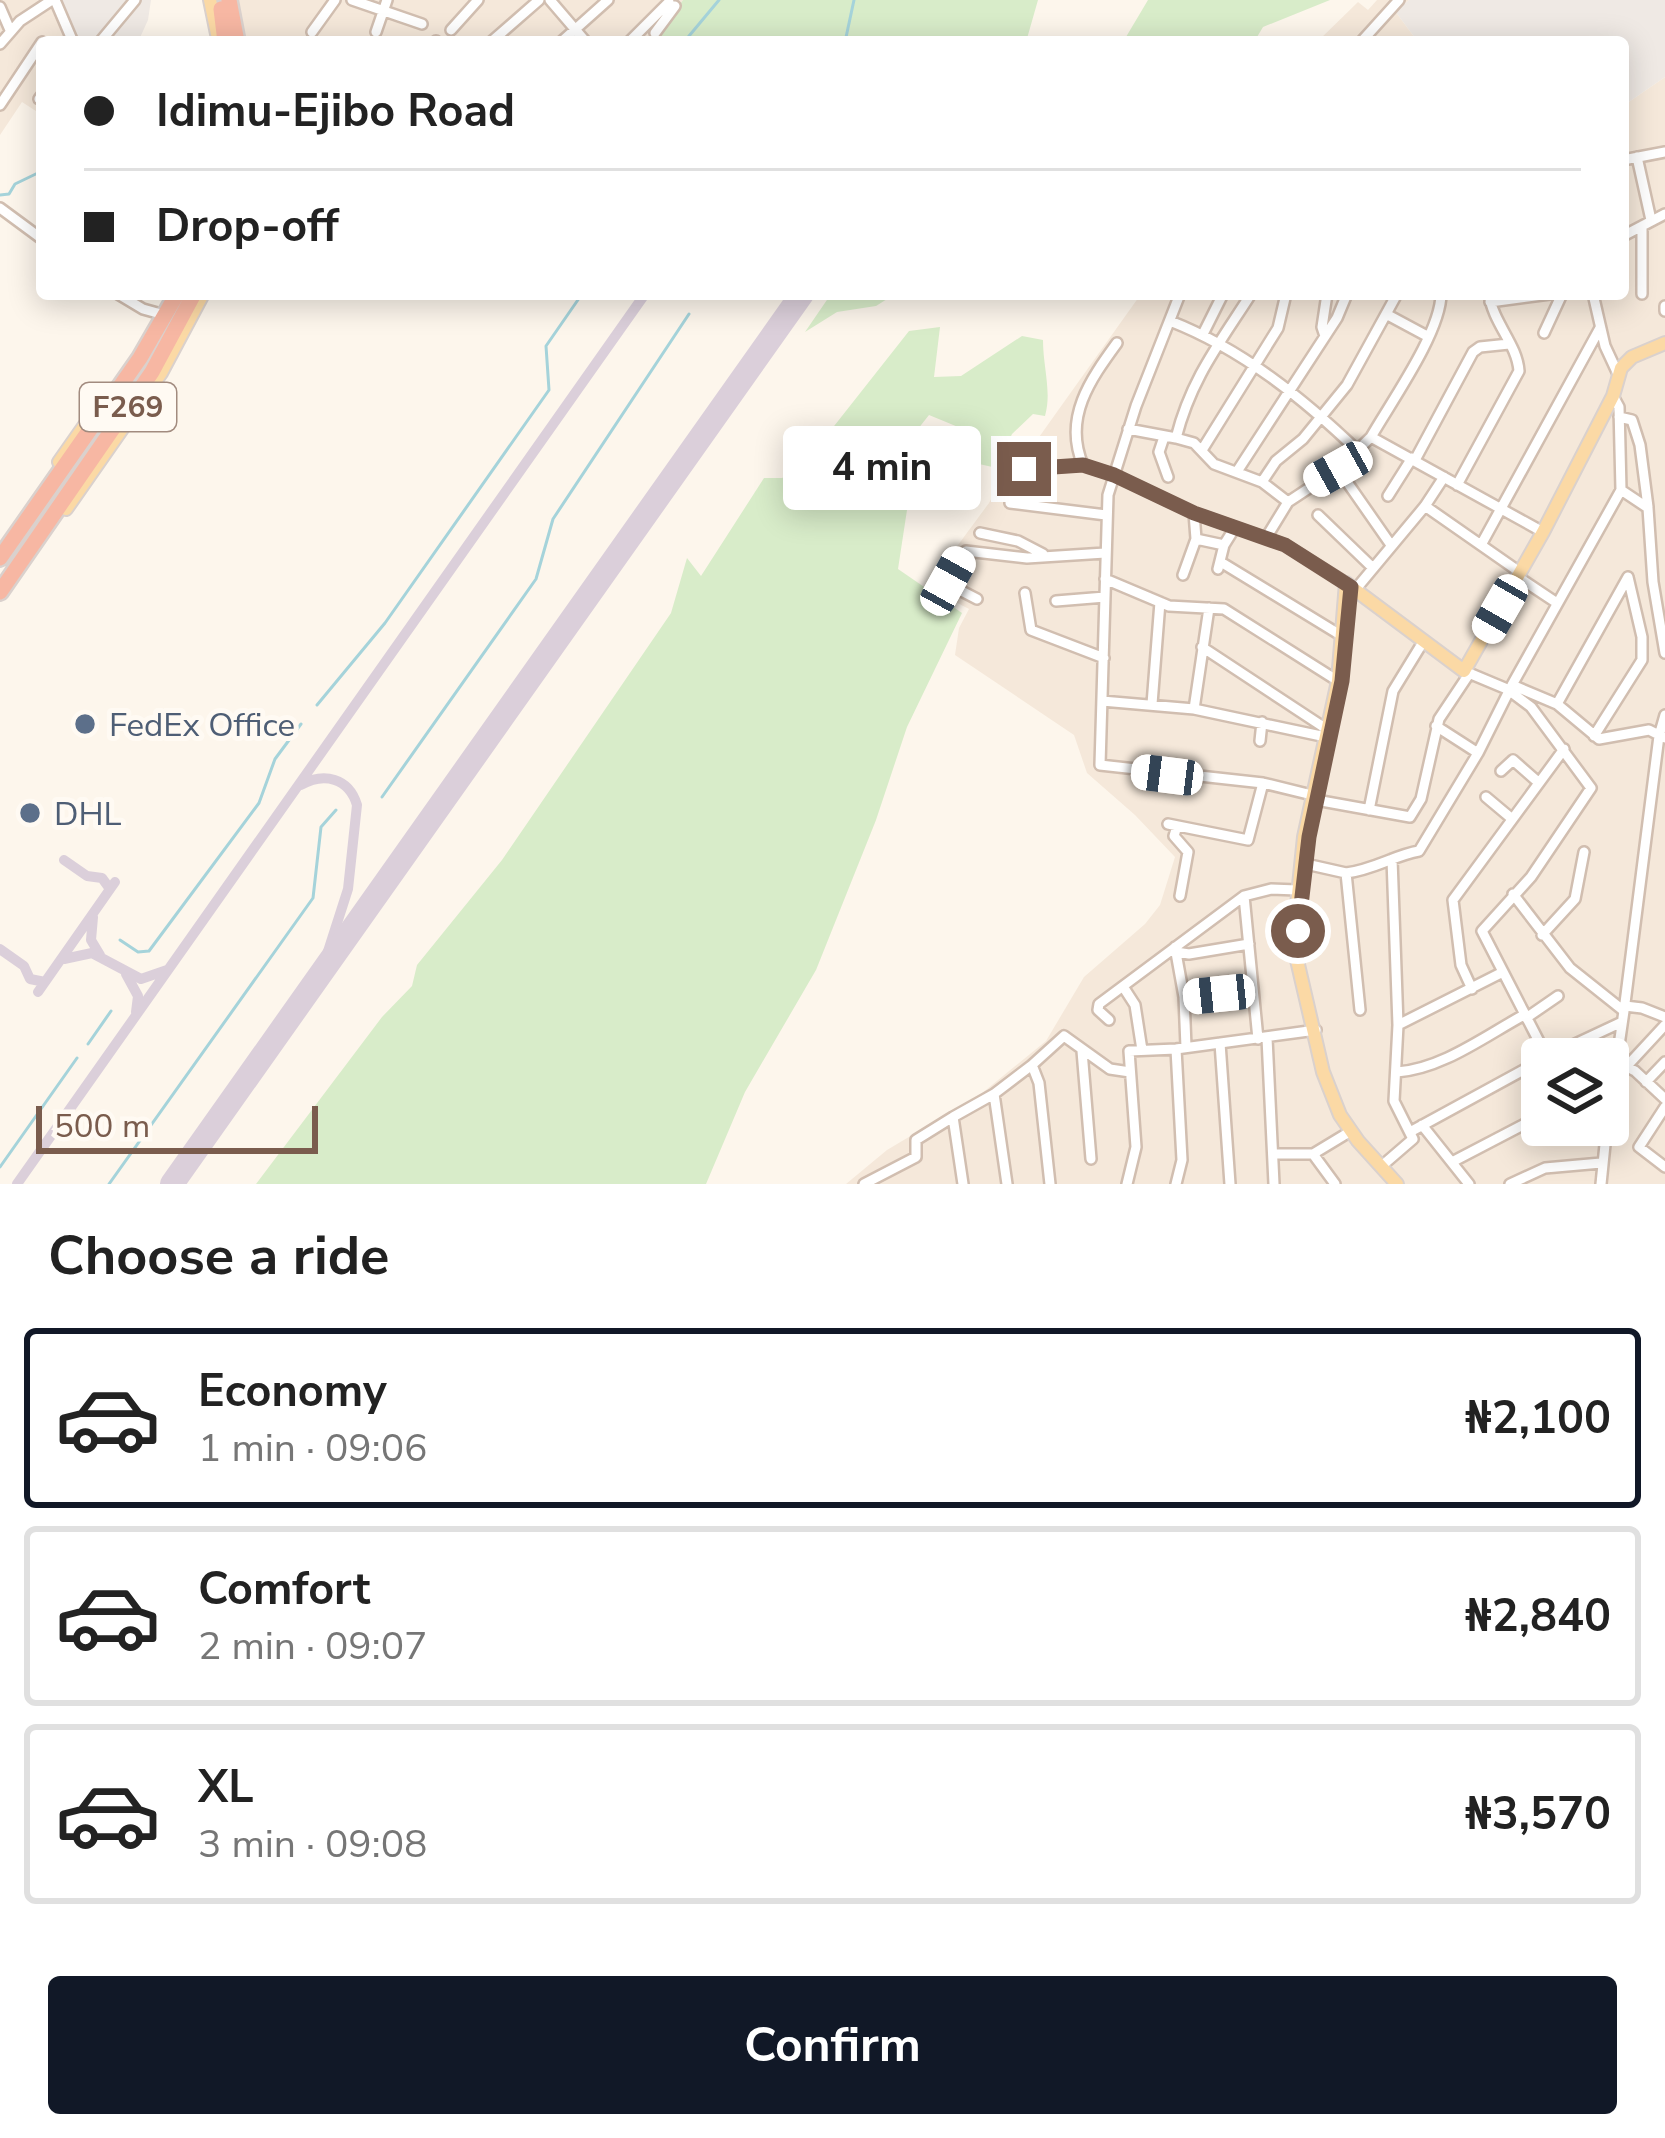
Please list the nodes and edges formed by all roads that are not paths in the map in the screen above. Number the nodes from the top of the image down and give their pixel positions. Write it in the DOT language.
graph roads {
  1 [pos="53,0"];
  2 [pos="135,0"];
  3 [pos="210,0"];
  4 [pos="220,0"];
  5 [pos="232,0"];
  6 [pos="335,0"];
  7 [pos="352,0"];
  8 [pos="478,0"];
  9 [pos="539,0"];
  10 [pos="550,0"];
  11 [pos="608,0"];
  12 [pos="1399,0"];
  13 [pos="363,1"];
  14 [pos="673,2"];
  15 [pos="385,5"];
  16 [pos="0,7"];
  17 [pos="65,24"];
  18 [pos="422,24"];
  19 [pos="576,28"];
  20 [pos="10,30"];
  21 [pos="451,31"];
  22 [pos="312,32"];
  23 [pos="376,32"];
  24 [pos="655,33"];
  25 [pos="50,36"];
  26 [pos="70,36"];
  27 [pos="105,36"];
  28 [pos="219,36"];
  29 [pos="221,36"];
  30 [pos="238,36"];
  31 [pos="497,36"];
  32 [pos="567,36"];
  33 [pos="582,36"];
  34 [pos="636,36"];
  35 [pos="1368,36"];
  36 [pos="0,44"];
  37 [pos="36,51"];
  38 [pos="0,105"];
  39 [pos="1665,152"];
  40 [pos="1637,157"];
  41 [pos="1629,159"];
  42 [pos="0,208"];
  43 [pos="1665,214"];
  44 [pos="1647,223"];
  45 [pos="1629,233"];
  46 [pos="36,234"];
  47 [pos="1642,294"];
  48 [pos="127,300"];
  49 [pos="171,300"];
  50 [pos="172,300"];
  51 [pos="195,300"];
  52 [pos="1178,300"];
  53 [pos="1220,300"];
  54 [pos="1247,300"];
  55 [pos="1285,300"];
  56 [pos="1326,300"];
  57 [pos="1344,300"];
  58 [pos="1394,300"];
  59 [pos="1441,300"];
  60 [pos="1490,300"];
  61 [pos="1559,300"];
  62 [pos="1594,300"];
  63 [pos="1386,314"];
  64 [pos="158,318"];
  65 [pos="1170,321"];
  66 [pos="1600,328"];
  67 [pos="1544,333"];
  68 [pos="1203,334"];
  69 [pos="1325,336"];
  70 [pos="1427,336"];
  71 [pos="1218,342"];
  72 [pos="1117,343"];
  73 [pos="1665,343"];
  74 [pos="1509,344"];
  75 [pos="1253,366"];
  76 [pos="1618,374"];
  77 [pos="1289,391"];
  78 [pos="1613,396"];
  79 [pos="1320,416"];
  80 [pos="1619,417"];
  81 [pos="1128,429"];
  82 [pos="1372,437"];
  83 [pos="1170,438"];
  84 [pos="1202,450"];
  85 [pos="1359,452"];
  86 [pos="1413,459"];
  87 [pos="68,460"];
  88 [pos="1083,465"];
  89 [pos="1024,469"];
  90 [pos="1338,469"];
  91 [pos="1238,470"];
  92 [pos="53,472"];
  93 [pos="1114,475"];
  94 [pos="1168,477"];
  95 [pos="1444,477"];
  96 [pos="1262,482"];
  97 [pos="80,484"];
  98 [pos="1457,484"];
  99 [pos="1622,490"];
  100 [pos="1388,496"];
  101 [pos="1288,502"];
  102 [pos="1010,503"];
  103 [pos="1425,506"];
  104 [pos="1648,508"];
  105 [pos="1504,509"];
  106 [pos="1194,513"];
  107 [pos="1106,515"];
  108 [pos="1318,515"];
  109 [pos="1234,529"];
  110 [pos="980,532"];
  111 [pos="1543,532"];
  112 [pos="1265,538"];
  113 [pos="1196,539"];
  114 [pos="1224,544"];
  115 [pos="1391,545"];
  116 [pos="1481,545"];
  117 [pos="0,546"];
  118 [pos="1105,553"];
  119 [pos="1043,554"];
  120 [pos="0,558"];
  121 [pos="1372,568"];
  122 [pos="1183,575"];
  123 [pos="1520,575"];
  124 [pos="1105,579"];
  125 [pos="1351,587"];
  126 [pos="0,592"];
  127 [pos="1024,593"];
  128 [pos="1106,597"];
  129 [pos="977,598"];
  130 [pos="1056,601"];
  131 [pos="1160,602"];
  132 [pos="1557,603"];
  133 [pos="0,604"];
  134 [pos="1209,608"];
  135 [pos="1342,637"];
  136 [pos="1423,642"];
  137 [pos="1202,647"];
  138 [pos="1665,653"];
  139 [pos="1105,658"];
  140 [pos="1466,673"];
  141 [pos="1340,675"];
  142 [pos="1510,687"];
  143 [pos="1102,700"];
  144 [pos="1152,704"];
  145 [pos="1557,704"];
  146 [pos="1194,709"];
  147 [pos="1665,715"];
  148 [pos="1262,722"];
  149 [pos="1330,726"];
  150 [pos="1436,726"];
  151 [pos="1594,736"];
  152 [pos="1662,737"];
  153 [pos="1260,741"];
  154 [pos="1564,749"];
  155 [pos="1478,753"];
  156 [pos="1501,771"];
  157 [pos="1538,782"];
  158 [pos="1263,784"];
  159 [pos="1486,797"];
  160 [pos="1314,798"];
  161 [pos="1369,810"];
  162 [pos="1511,818"];
  163 [pos="1584,851"];
  164 [pos="1392,859"];
  165 [pos="1306,864"];
  166 [pos="1346,874"];
  167 [pos="1297,890"];
  168 [pos="1514,894"];
  169 [pos="1180,896"];
  170 [pos="1244,896"];
  171 [pos="1542,935"];
  172 [pos="1249,944"];
  173 [pos="1175,949"];
  174 [pos="1503,972"];
  175 [pos="1124,988"];
  176 [pos="1472,988"];
  177 [pos="1253,990"];
  178 [pos="1558,996"];
  179 [pos="1184,998"];
  180 [pos="1360,1010"];
  181 [pos="1624,1012"];
  182 [pos="1525,1016"];
  183 [pos="1109,1020"];
  184 [pos="1665,1021"];
  185 [pos="1398,1025"];
  186 [pos="1313,1031"];
  187 [pos="1262,1038"];
  188 [pos="1535,1038"];
  189 [pos="1580,1038"];
  190 [pos="1624,1038"];
  191 [pos="1220,1042"];
  192 [pos="1181,1048"];
  193 [pos="1142,1050"];
  194 [pos="1082,1052"];
  195 [pos="1629,1058"];
  196 [pos="1665,1062"];
  197 [pos="1032,1065"];
  198 [pos="1629,1069"];
  199 [pos="1130,1072"];
  200 [pos="1397,1072"];
  201 [pos="1521,1072"];
  202 [pos="1646,1082"];
  203 [pos="994,1094"];
  204 [pos="1665,1103"];
  205 [pos="953,1117"];
  206 [pos="1422,1125"];
  207 [pos="1521,1126"];
  208 [pos="1351,1131"];
  209 [pos="1410,1132"];
  210 [pos="1604,1146"];
  211 [pos="1274,1154"];
  212 [pos="1313,1154"];
  213 [pos="1090,1159"];
  214 [pos="1452,1162"];
  215 [pos="1384,1163"];
  216 [pos="1601,1163"];
  217 [pos="1665,1168"];
  218 [pos="864,1184"];
  219 [pos="963,1184"];
  220 [pos="1007,1184"];
  221 [pos="1050,1184"];
  222 [pos="1127,1184"];
  223 [pos="1177,1184"];
  224 [pos="1230,1184"];
  225 [pos="1275,1184"];
  226 [pos="1335,1184"];
  227 [pos="1400,1184"];
  228 [pos="1469,1184"];
  229 [pos="1510,1184"];
  230 [pos="1601,1184"];
  1 -- 17 [label="street"];
  1 -- 20 [label="street"];
  2 -- 27 [label="street"];
  3 -- 28 [label="main road"];
  4 -- 29 [label="highway"];
  5 -- 30 [label="highway"];
  6 -- 22 [label="street"];
  7 -- 13 [label="street"];
  8 -- 21 [label="street"];
  9 -- 31 [label="street"];
  10 -- 19 [label="street"];
  11 -- 19 [label="street"];
  12 -- 35 [label="street"];
  13 -- 15 [label="street"];
  14 -- 24 [label="street"];
  14 -- 34 [label="street"];
  15 -- 18 [label="street"];
  15 -- 23 [label="street"];
  16 -- 20 [label="street"];
  17 -- 25 [label="street"];
  17 -- 26 [label="street"];
  19 -- 32 [label="street"];
  19 -- 33 [label="street"];
  20 -- 36 [label="street"];
  37 -- 38 [label="street"];
  39 -- 40 [label="street"];
  40 -- 41 [label="street"];
  40 -- 44 [label="street"];
  42 -- 46 [label="street"];
  43 -- 44 [label="street"];
  44 -- 45 [label="street"];
  44 -- 47 [label="street"];
  48 -- 64 [label="street"];
  49 -- 64 [label="main road"];
  50 -- 87 [label="highway, F269"];
  51 -- 97 [label="highway, F269"];
  52 -- 65 [label="street"];
  53 -- 68 [label="street"];
  54 -- 71 [label="street"];
  55 -- 75 [label="street"];
  56 -- 69 [label="street"];
  57 -- 69 [label="street"];
  58 -- 63 [label="street"];
  59 -- 70 [label="street"];
  60 -- 74 [label="street"];
  61 -- 67 [label="street"];
  62 -- 66 [label="street"];
  63 -- 70 [label="street"];
  63 -- 79 [label="street"];
  64 -- 92 [label="main road"];
  65 -- 68 [label="street"];
  65 -- 81 [label="street"];
  66 -- 76 [label="street"];
  66 -- 105 [label="street"];
  68 -- 71 [label="street"];
  69 -- 77 [label="street"];
  70 -- 82 [label="street"];
  71 -- 75 [label="street"];
  71 -- 83 [label="street"];
  72 -- 88 [label="street"];
  73 -- 76 [label="main road"];
  74 -- 86 [label="street"];
  74 -- 98 [label="street"];
  75 -- 77 [label="street"];
  75 -- 84 [label="street"];
  76 -- 78 [label="main road"];
  77 -- 79 [label="street"];
  77 -- 91 [label="street"];
  78 -- 80 [label="street"];
  78 -- 111 [label="main road"];
  79 -- 85 [label="street"];
  79 -- 96 [label="street"];
  80 -- 99 [label="street"];
  80 -- 104 [label="street"];
  81 -- 83 [label="street"];
  81 -- 93 [label="street"];
  82 -- 85 [label="street"];
  82 -- 86 [label="street"];
  83 -- 84 [label="street"];
  83 -- 94 [label="street"];
  84 -- 91 [label="street"];
  85 -- 90 [label="street"];
  86 -- 95 [label="street"];
  86 -- 100 [label="street"];
  87 -- 92 [label="main road"];
  87 -- 120 [label="highway, F269"];
  88 -- 89 [label="street"];
  88 -- 93 [label="street"];
  90 -- 101 [label="street"];
  90 -- 115 [label="street"];
  91 -- 96 [label="street"];
  92 -- 117 [label="main road"];
  93 -- 106 [label="street"];
  93 -- 107 [label="street"];
  95 -- 98 [label="street"];
  95 -- 103 [label="street"];
  96 -- 101 [label="street"];
  97 -- 126 [label="highway, F269"];
  97 -- 133 [label="main road"];
  98 -- 105 [label="street"];
  99 -- 104 [label="street"];
  99 -- 132 [label="street"];
  101 -- 112 [label="street"];
  102 -- 107 [label="street"];
  103 -- 115 [label="street"];
  103 -- 116 [label="street"];
  104 -- 138 [label="street"];
  105 -- 111 [label="street"];
  105 -- 116 [label="street"];
  106 -- 109 [label="street"];
  106 -- 113 [label="street"];
  107 -- 118 [label="street"];
  108 -- 121 [label="street"];
  109 -- 112 [label="street"];
  109 -- 114 [label="street"];
  110 -- 119 [label="street"];
  111 -- 123 [label="main road"];
  112 -- 125 [label="street"];
  113 -- 114 [label="street"];
  113 -- 122 [label="street"];
  114 -- 135 [label="street"];
  115 -- 121 [label="street"];
  116 -- 123 [label="street"];
  118 -- 119 [label="street"];
  118 -- 124 [label="street"];
  119 -- 129 [label="street"];
  121 -- 125 [label="street"];
  123 -- 132 [label="street"];
  123 -- 140 [label="main road"];
  124 -- 128 [label="street"];
  124 -- 131 [label="street"];
  125 -- 135 [label="main road"];
  125 -- 136 [label="main road"];
  125 -- 141 [label="main road"];
  127 -- 139 [label="street"];
  128 -- 130 [label="street"];
  128 -- 139 [label="street"];
  131 -- 134 [label="street"];
  131 -- 144 [label="street"];
  132 -- 142 [label="street"];
  134 -- 137 [label="street"];
  134 -- 141 [label="street"];
  135 -- 141 [label="main road"];
  136 -- 140 [label="main road"];
  136 -- 161 [label="street"];
  137 -- 146 [label="street"];
  137 -- 149 [label="street"];
  139 -- 143 [label="street"];
  140 -- 142 [label="street"];
  140 -- 150 [label="street"];
  141 -- 149 [label="main road"];
  142 -- 145 [label="street"];
  142 -- 154 [label="street"];
  142 -- 155 [label="street"];
  143 -- 144 [label="street"];
  143 -- 158 [label="street"];
  144 -- 146 [label="street"];
  145 -- 151 [label="street"];
  145 -- 151 [label="street"];
  146 -- 148 [label="street"];
  147 -- 152 [label="street"];
  148 -- 149 [label="street"];
  148 -- 153 [label="street"];
  149 -- 160 [label="main road"];
  150 -- 155 [label="street"];
  150 -- 161 [label="street"];
  151 -- 152 [label="street"];
  152 -- 181 [label="street"];
  154 -- 157 [label="street"];
  154 -- 168 [label="street"];
  155 -- 164 [label="street"];
  156 -- 157 [label="street"];
  157 -- 162 [label="street"];
  158 -- 160 [label="street"];
  158 -- 169 [label="street"];
  159 -- 162 [label="street"];
  160 -- 161 [label="street"];
  160 -- 165 [label="main road"];
  160 -- 167 [label="main road"];
  162 -- 176 [label="street"];
  163 -- 171 [label="street"];
  164 -- 166 [label="street"];
  164 -- 185 [label="street"];
  165 -- 166 [label="street"];
  165 -- 186 [label="main road"];
  166 -- 180 [label="street"];
  167 -- 170 [label="street"];
  167 -- 186 [label="main road"];
  168 -- 171 [label="street"];
  168 -- 174 [label="street"];
  170 -- 172 [label="street"];
  170 -- 173 [label="street"];
  171 -- 181 [label="street"];
  172 -- 173 [label="street"];
  172 -- 177 [label="street"];
  173 -- 175 [label="street"];
  173 -- 179 [label="street"];
  174 -- 176 [label="street"];
  174 -- 182 [label="street"];
  175 -- 183 [label="street"];
  175 -- 193 [label="street"];
  176 -- 185 [label="street"];
  177 -- 179 [label="street"];
  177 -- 187 [label="street"];
  178 -- 182 [label="street"];
  179 -- 192 [label="street"];
  181 -- 184 [label="street"];
  181 -- 189 [label="street"];
  181 -- 190 [label="street"];
  182 -- 188 [label="street"];
  182 -- 200 [label="street"];
  184 -- 195 [label="street"];
  185 -- 200 [label="street"];
  186 -- 187 [label="street"];
  186 -- 208 [label="main road"];
  186 -- 215 [label="main road"];
  187 -- 191 [label="street"];
  187 -- 211 [label="street"];
  191 -- 192 [label="street"];
  191 -- 224 [label="street"];
  192 -- 193 [label="street"];
  192 -- 223 [label="street"];
  193 -- 199 [label="street"];
  194 -- 197 [label="street"];
  194 -- 199 [label="street"];
  194 -- 213 [label="street"];
  196 -- 202 [label="street"];
  197 -- 203 [label="street"];
  197 -- 221 [label="street"];
  198 -- 202 [label="street"];
  199 -- 222 [label="street"];
  200 -- 209 [label="street"];
  201 -- 206 [label="street"];
  202 -- 204 [label="street"];
  203 -- 205 [label="street"];
  203 -- 220 [label="street"];
  204 -- 217 [label="street"];
  205 -- 218 [label="street"];
  205 -- 219 [label="street"];
  206 -- 209 [label="street"];
  206 -- 214 [label="street"];
  207 -- 214 [label="street"];
  208 -- 212 [label="street"];
  208 -- 227 [label="main road"];
  209 -- 215 [label="street"];
  210 -- 216 [label="street"];
  211 -- 212 [label="street"];
  211 -- 225 [label="street"];
  212 -- 226 [label="street"];
  214 -- 228 [label="street"];
  215 -- 227 [label="main road"];
  216 -- 229 [label="street"];
  216 -- 230 [label="street"];
}
